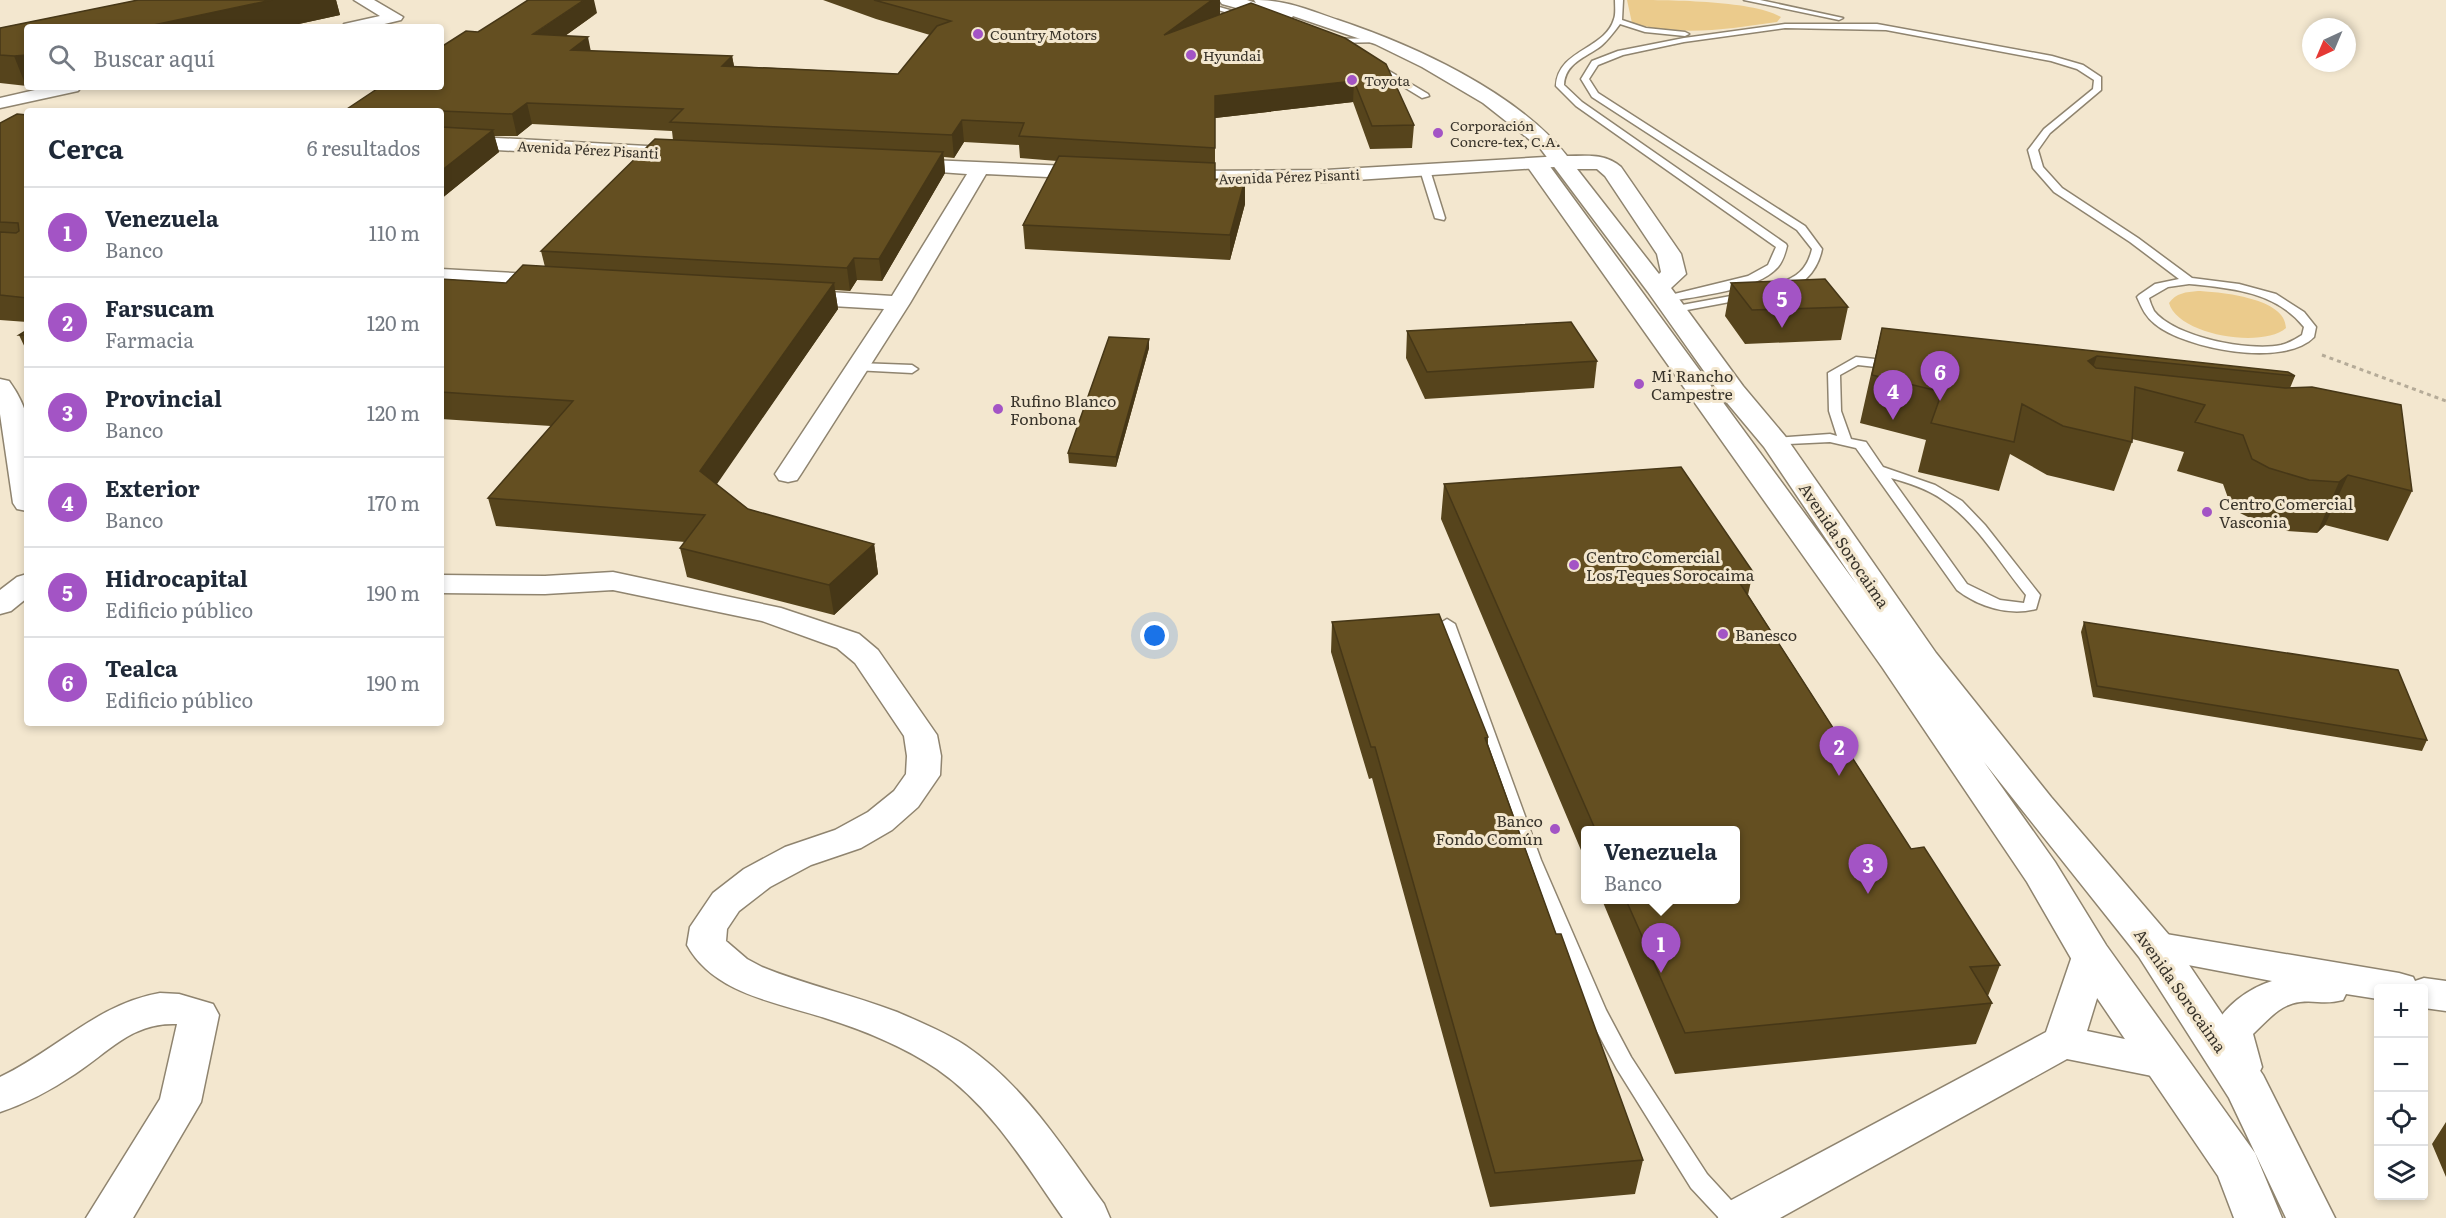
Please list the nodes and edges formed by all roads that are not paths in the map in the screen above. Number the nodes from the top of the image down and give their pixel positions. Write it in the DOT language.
graph roads {
  1 [pos="362,0"];
  2 [pos="1186,0"];
  3 [pos="1228,0"];
  4 [pos="1619,0"];
  5 [pos="1748,0"];
  6 [pos="1773,5"];
  7 [pos="1259,9"];
  8 [pos="1618,21"];
  9 [pos="364,24"];
  10 [pos="1785,26"];
  11 [pos="1885,28"];
  12 [pos="1714,35"];
  13 [pos="1322,39"];
  14 [pos="1360,47"];
  15 [pos="58,90"];
  16 [pos="1425,96"];
  17 [pos="0,103"];
  18 [pos="0,114"];
  19 [pos="20,117"];
  20 [pos="444,141"];
  21 [pos="704,155"];
  22 [pos="1562,162"];
  23 [pos="1535,163"];
  24 [pos="884,164"];
  25 [pos="980,168"];
  26 [pos="1425,170"];
  27 [pos="1105,174"];
  28 [pos="1164,176"];
  29 [pos="1440,218"];
  30 [pos="444,276"];
  31 [pos="2189,281"];
  32 [pos="570,283"];
  33 [pos="770,295"];
  34 [pos="1665,299"];
  35 [pos="899,303"];
  36 [pos="1904,366"];
  37 [pos="858,367"];
  38 [pos="912,369"];
  39 [pos="0,386"];
  40 [pos="24,390"];
  41 [pos="1845,440"];
  42 [pos="1775,442"];
  43 [pos="1878,470"];
  44 [pos="788,474"];
  45 [pos="24,483"];
  46 [pos="444,584"];
  47 [pos="24,585"];
  48 [pos="0,605"];
  49 [pos="1447,624"];
  50 [pos="2154,946"];
  51 [pos="2091,956"];
  52 [pos="2374,984"];
  53 [pos="2374,991"];
  54 [pos="2062,1042"];
  55 [pos="2167,1063"];
  56 [pos="2247,1088"];
  57 [pos="0,1095"];
  58 [pos="108,1218"];
  59 [pos="1088,1218"];
  60 [pos="1733,1218"];
  61 [pos="1740,1218"];
  62 [pos="2258,1218"];
  63 [pos="2311,1218"];
  1 -- 9 [label="street"];
  2 -- 7 [label="lane"];
  3 -- 14 [label="main road, Avenida Sorocaima"];
  4 -- 8 [label="lane"];
  5 -- 6 [label="lane"];
  6 -- 10 [label="lane"];
  6 -- 11 [label="lane"];
  7 -- 14 [label="main road, Avenida Sorocaima"];
  8 -- 12 [label="lane"];
  8 -- 34 [label="lane"];
  10 -- 11 [label="lane"];
  10 -- 12 [label="lane"];
  11 -- 31 [label="lane"];
  12 -- 34 [label="lane"];
  13 -- 14 [label="lane"];
  14 -- 16 [label="lane"];
  14 -- 22 [label="main road, Avenida Sorocaima"];
  14 -- 23 [label="main road, Avenida Sorocaima"];
  15 -- 17 [label="street"];
  18 -- 19 [label="street"];
  20 -- 21 [label="street, Avenida Pérez Pisanti"];
  22 -- 23 [label="street, Avenida Pérez Pisanti"];
  22 -- 34 [label="main road, Avenida Sorocaima"];
  22 -- 34 [label="main road"];
  23 -- 26 [label="street, Avenida Pérez Pisanti"];
  23 -- 51 [label="main road, Avenida Sorocaima"];
  24 -- 25 [label="street"];
  25 -- 27 [label="street"];
  25 -- 35 [label="street"];
  26 -- 28 [label="street, Avenida Pérez Pisanti"];
  26 -- 29 [label="lane"];
  30 -- 32 [label="street"];
  31 -- 31 [label="lane"];
  33 -- 35 [label="street"];
  34 -- 42 [label="main road, Avenida Sorocaima"];
  35 -- 37 [label="street"];
  36 -- 41 [label="lane"];
  37 -- 38 [label="lane"];
  37 -- 44 [label="street"];
  39 -- 40 [label="street"];
  39 -- 45 [label="street"];
  41 -- 42 [label="lane"];
  41 -- 43 [label="lane"];
  42 -- 50 [label="main road, Avenida Sorocaima"];
  43 -- 43 [label="lane"];
  46 -- 59 [label="street"];
  47 -- 48 [label="street"];
  49 -- 60 [label="lane"];
  50 -- 52 [label="street"];
  50 -- 56 [label="main road, Avenida Sorocaima"];
  51 -- 54 [label="street"];
  51 -- 55 [label="main road, Avenida Sorocaima"];
  53 -- 56 [label="street"];
  54 -- 55 [label="street"];
  54 -- 61 [label="street"];
  55 -- 62 [label="main road, Avenida Sorocaima"];
  56 -- 63 [label="main road, Avenida Sorocaima"];
  57 -- 58 [label="street"];
}
